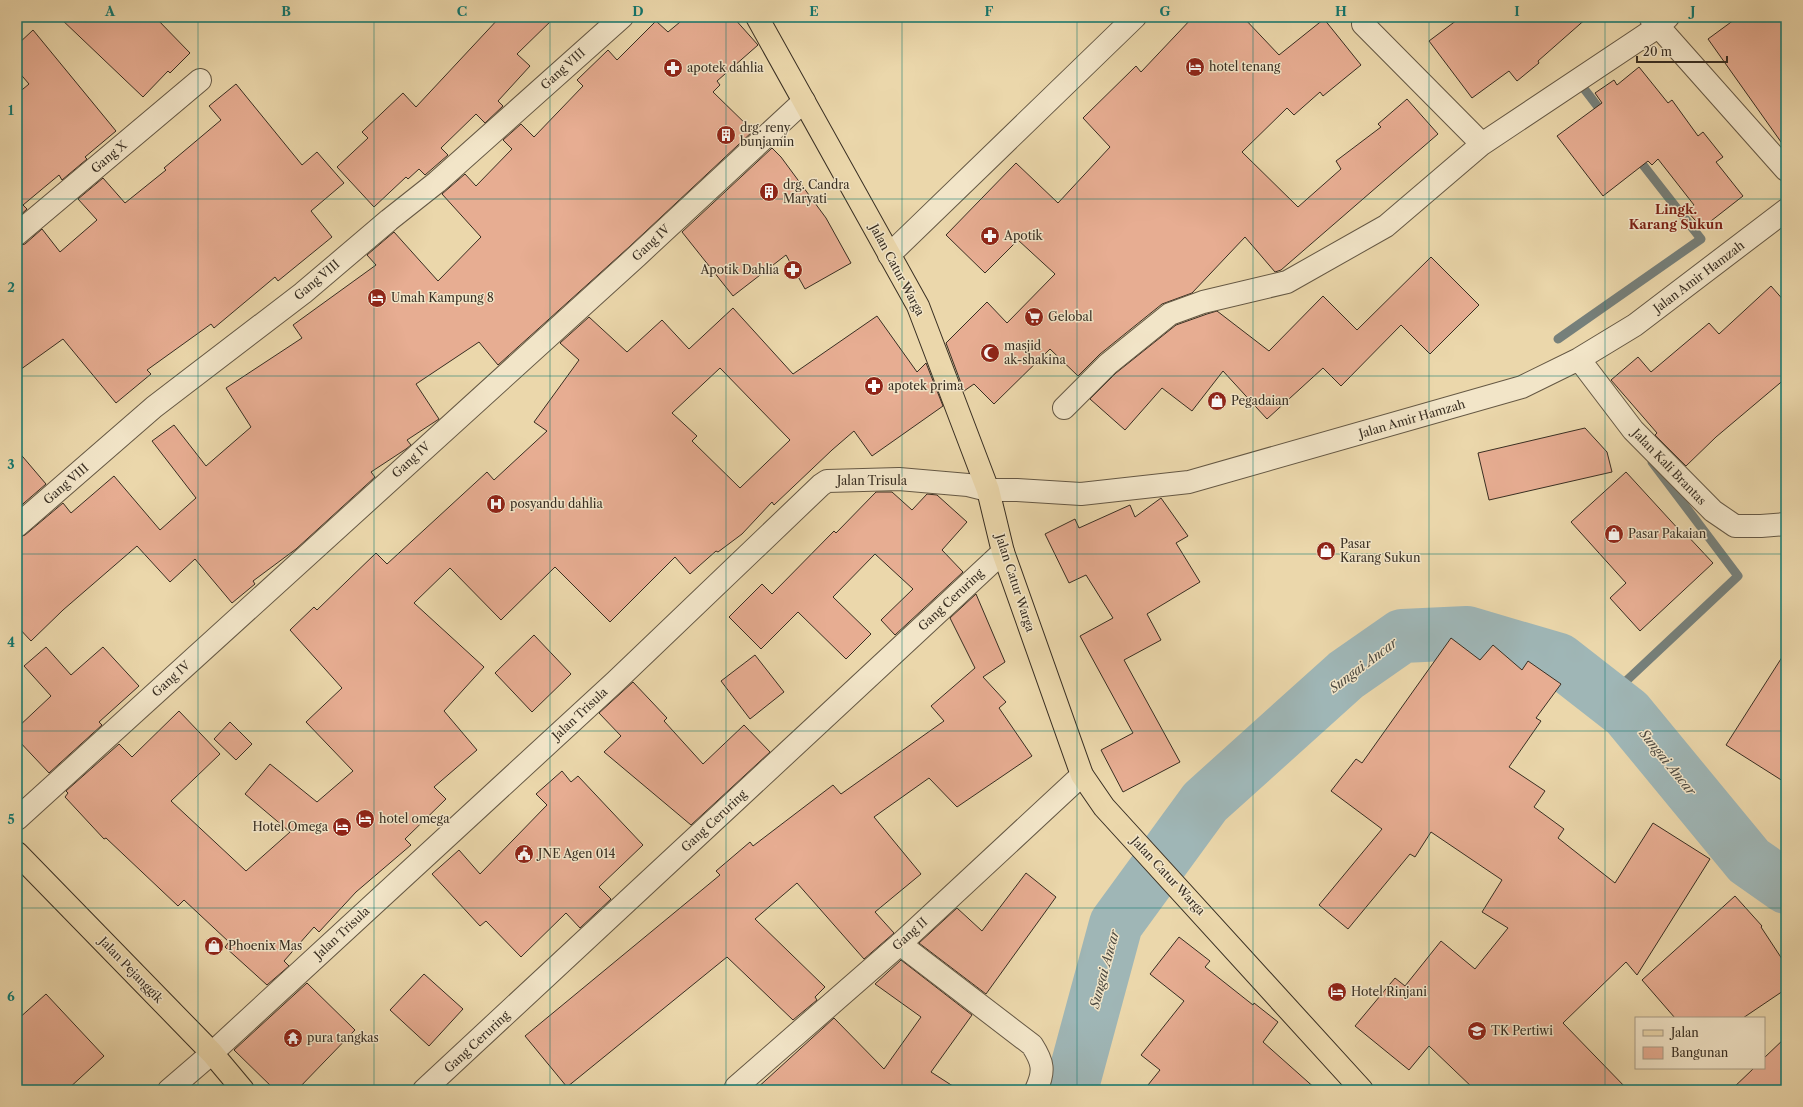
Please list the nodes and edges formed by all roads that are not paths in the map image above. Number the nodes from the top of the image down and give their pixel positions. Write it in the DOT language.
graph roads {
  1 [pos="757,17"];
  2 [pos="1135,17"];
  3 [pos="1659,20"];
  4 [pos="616,22"];
  5 [pos="1363,24"];
  6 [pos="200,80"];
  7 [pos="804,101"];
  8 [pos="1482,144"];
  9 [pos="1786,170"];
  10 [pos="1786,210"];
  11 [pos="17,234"];
  12 [pos="890,254"];
  13 [pos="1579,359"];
  14 [pos="1064,408"];
  15 [pos="988,490"];
  16 [pos="1786,524"];
  17 [pos="17,526"];
  18 [pos="1003,552"];
  19 [pos="1082,775"];
  20 [pos="17,819"];
  21 [pos="17,853"];
  22 [pos="900,944"];
  23 [pos="212,1053"];
  24 [pos="169,1090"];
  25 [pos="243,1090"];
  26 [pos="424,1090"];
  27 [pos="735,1090"];
  28 [pos="1036,1090"];
  29 [pos="1362,1090"];
  1 -- 7 [label="main road, Jalan Catur Warga"];
  2 -- 12 [label="street"];
  3 -- 8 [label="street"];
  3 -- 9 [label="street"];
  4 -- 17 [label="street, Gang VIII"];
  5 -- 8 [label="street"];
  6 -- 11 [label="street, Gang X"];
  7 -- 12 [label="main road, Jalan Catur Warga"];
  7 -- 20 [label="street, Gang IV"];
  8 -- 14 [label="street"];
  10 -- 13 [label="street, Jalan Amir Hamzah"];
  12 -- 15 [label="main road, Jalan Catur Warga"];
  13 -- 15 [label="street, Jalan Amir Hamzah"];
  13 -- 16 [label="street, Jalan Kali Brantas"];
  15 -- 18 [label="main road, Jalan Catur Warga"];
  15 -- 23 [label="street, Jalan Trisula"];
  18 -- 19 [label="main road, Jalan Catur Warga"];
  18 -- 26 [label="street, Gang Ceruring"];
  19 -- 22 [label="street, Gang II"];
  19 -- 29 [label="main road, Jalan Catur Warga"];
  21 -- 23 [label="main road, Jalan Pejanggik"];
  22 -- 27 [label="street, Gang II"];
  22 -- 28 [label="street"];
  23 -- 24 [label="street, Jalan Trisula"];
  23 -- 25 [label="main road, Jalan Pejanggik"];
}
